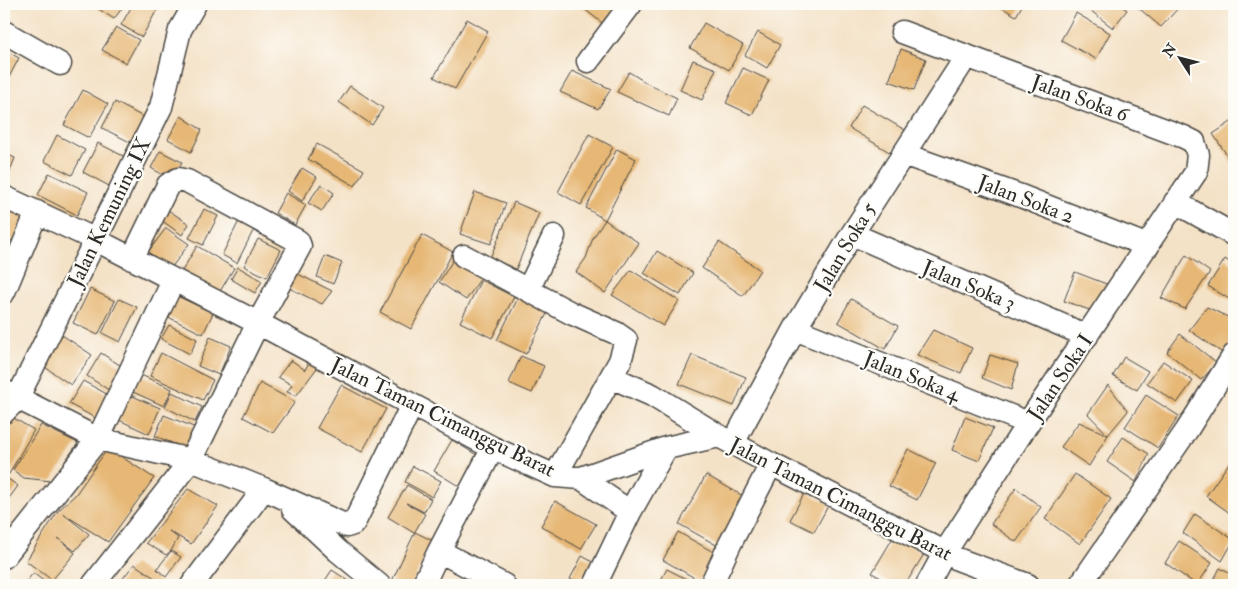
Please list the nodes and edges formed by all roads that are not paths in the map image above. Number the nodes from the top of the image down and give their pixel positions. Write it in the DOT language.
graph roads {
  1 [pos="195,4"];
  2 [pos="631,4"];
  3 [pos="4,32"];
  4 [pos="902,32"];
  5 [pos="966,56"];
  6 [pos="588,61"];
  7 [pos="60,64"];
  8 [pos="903,154"];
  9 [pos="4,197"];
  10 [pos="1175,202"];
  11 [pos="37,212"];
  12 [pos="852,234"];
  13 [pos="1234,235"];
  14 [pos="554,236"];
  15 [pos="94,239"];
  16 [pos="1148,246"];
  17 [pos="464,256"];
  18 [pos="132,259"];
  19 [pos="173,281"];
  20 [pos="528,290"];
  21 [pos="4,292"];
  22 [pos="258,323"];
  23 [pos="795,329"];
  24 [pos="1087,336"];
  25 [pos="1234,355"];
  26 [pos="611,377"];
  27 [pos="8,401"];
  28 [pos="412,405"];
  29 [pos="1028,423"];
  30 [pos="98,439"];
  31 [pos="726,440"];
  32 [pos="494,448"];
  33 [pos="666,448"];
  34 [pos="191,460"];
  35 [pos="771,464"];
  36 [pos="555,476"];
  37 [pos="581,478"];
  38 [pos="272,493"];
  39 [pos="630,512"];
  40 [pos="439,551"];
  41 [pos="945,552"];
  42 [pos="4,557"];
  43 [pos="93,585"];
  44 [pos="192,585"];
  45 [pos="378,585"];
  46 [pos="423,585"];
  47 [pos="504,585"];
  48 [pos="595,585"];
  49 [pos="711,585"];
  50 [pos="927,585"];
  51 [pos="1028,585"];
  52 [pos="1080,585"];
  1 -- 15 [label="street, Jalan Kemuning IX"];
  2 -- 6 [label="street"];
  3 -- 7 [label="street"];
  4 -- 5 [label="street, Jalan Soka 6"];
  5 -- 8 [label="street, Jalan Soka 5"];
  5 -- 10 [label="street, Jalan Soka 6"];
  8 -- 12 [label="street, Jalan Soka 5"];
  8 -- 16 [label="street, Jalan Soka 2"];
  9 -- 11 [label="street, Jalan Taman Cimanggu Barat"];
  10 -- 13 [label="street"];
  10 -- 16 [label="street, Jalan Soka I"];
  11 -- 15 [label="street, Jalan Taman Cimanggu Barat"];
  11 -- 21 [label="street"];
  12 -- 23 [label="street, Jalan Soka 5"];
  12 -- 24 [label="street, Jalan Soka 3"];
  14 -- 20 [label="street"];
  15 -- 18 [label="street, Jalan Taman Cimanggu Barat"];
  15 -- 27 [label="street, Jalan Kemuning IX"];
  16 -- 24 [label="street, Jalan Soka I"];
  17 -- 20 [label="street"];
  18 -- 19 [label="street, Jalan Taman Cimanggu Barat"];
  18 -- 22 [label="street"];
  19 -- 22 [label="street, Jalan Taman Cimanggu Barat"];
  19 -- 30 [label="street"];
  20 -- 26 [label="street"];
  22 -- 28 [label="street, Jalan Taman Cimanggu Barat"];
  22 -- 34 [label="street"];
  23 -- 29 [label="street, Jalan Soka 4"];
  23 -- 31 [label="street, Jalan Soka 5"];
  24 -- 29 [label="street, Jalan Soka I"];
  25 -- 52 [label="street"];
  26 -- 31 [label="street"];
  26 -- 36 [label="street"];
  27 -- 30 [label="street"];
  28 -- 32 [label="street, Jalan Taman Cimanggu Barat"];
  28 -- 38 [label="street"];
  29 -- 41 [label="street, Jalan Soka I"];
  30 -- 34 [label="street"];
  30 -- 42 [label="street"];
  31 -- 33 [label="street, Jalan Taman Cimanggu Barat"];
  31 -- 35 [label="street, Jalan Taman Cimanggu Barat"];
  32 -- 36 [label="street, Jalan Taman Cimanggu Barat"];
  32 -- 40 [label="street"];
  33 -- 37 [label="street, Jalan Taman Cimanggu Barat"];
  33 -- 39 [label="street"];
  34 -- 38 [label="street"];
  34 -- 43 [label="street"];
  35 -- 41 [label="street, Jalan Taman Cimanggu Barat"];
  35 -- 49 [label="street"];
  36 -- 37 [label="street, Jalan Taman Cimanggu Barat"];
  37 -- 39 [label="street"];
  38 -- 44 [label="street"];
  38 -- 45 [label="street"];
  39 -- 48 [label="street"];
  40 -- 46 [label="street"];
  40 -- 47 [label="street"];
  41 -- 50 [label="street, Jalan Soka I"];
  41 -- 51 [label="street, Jalan Taman Cimanggu Barat"];
}
